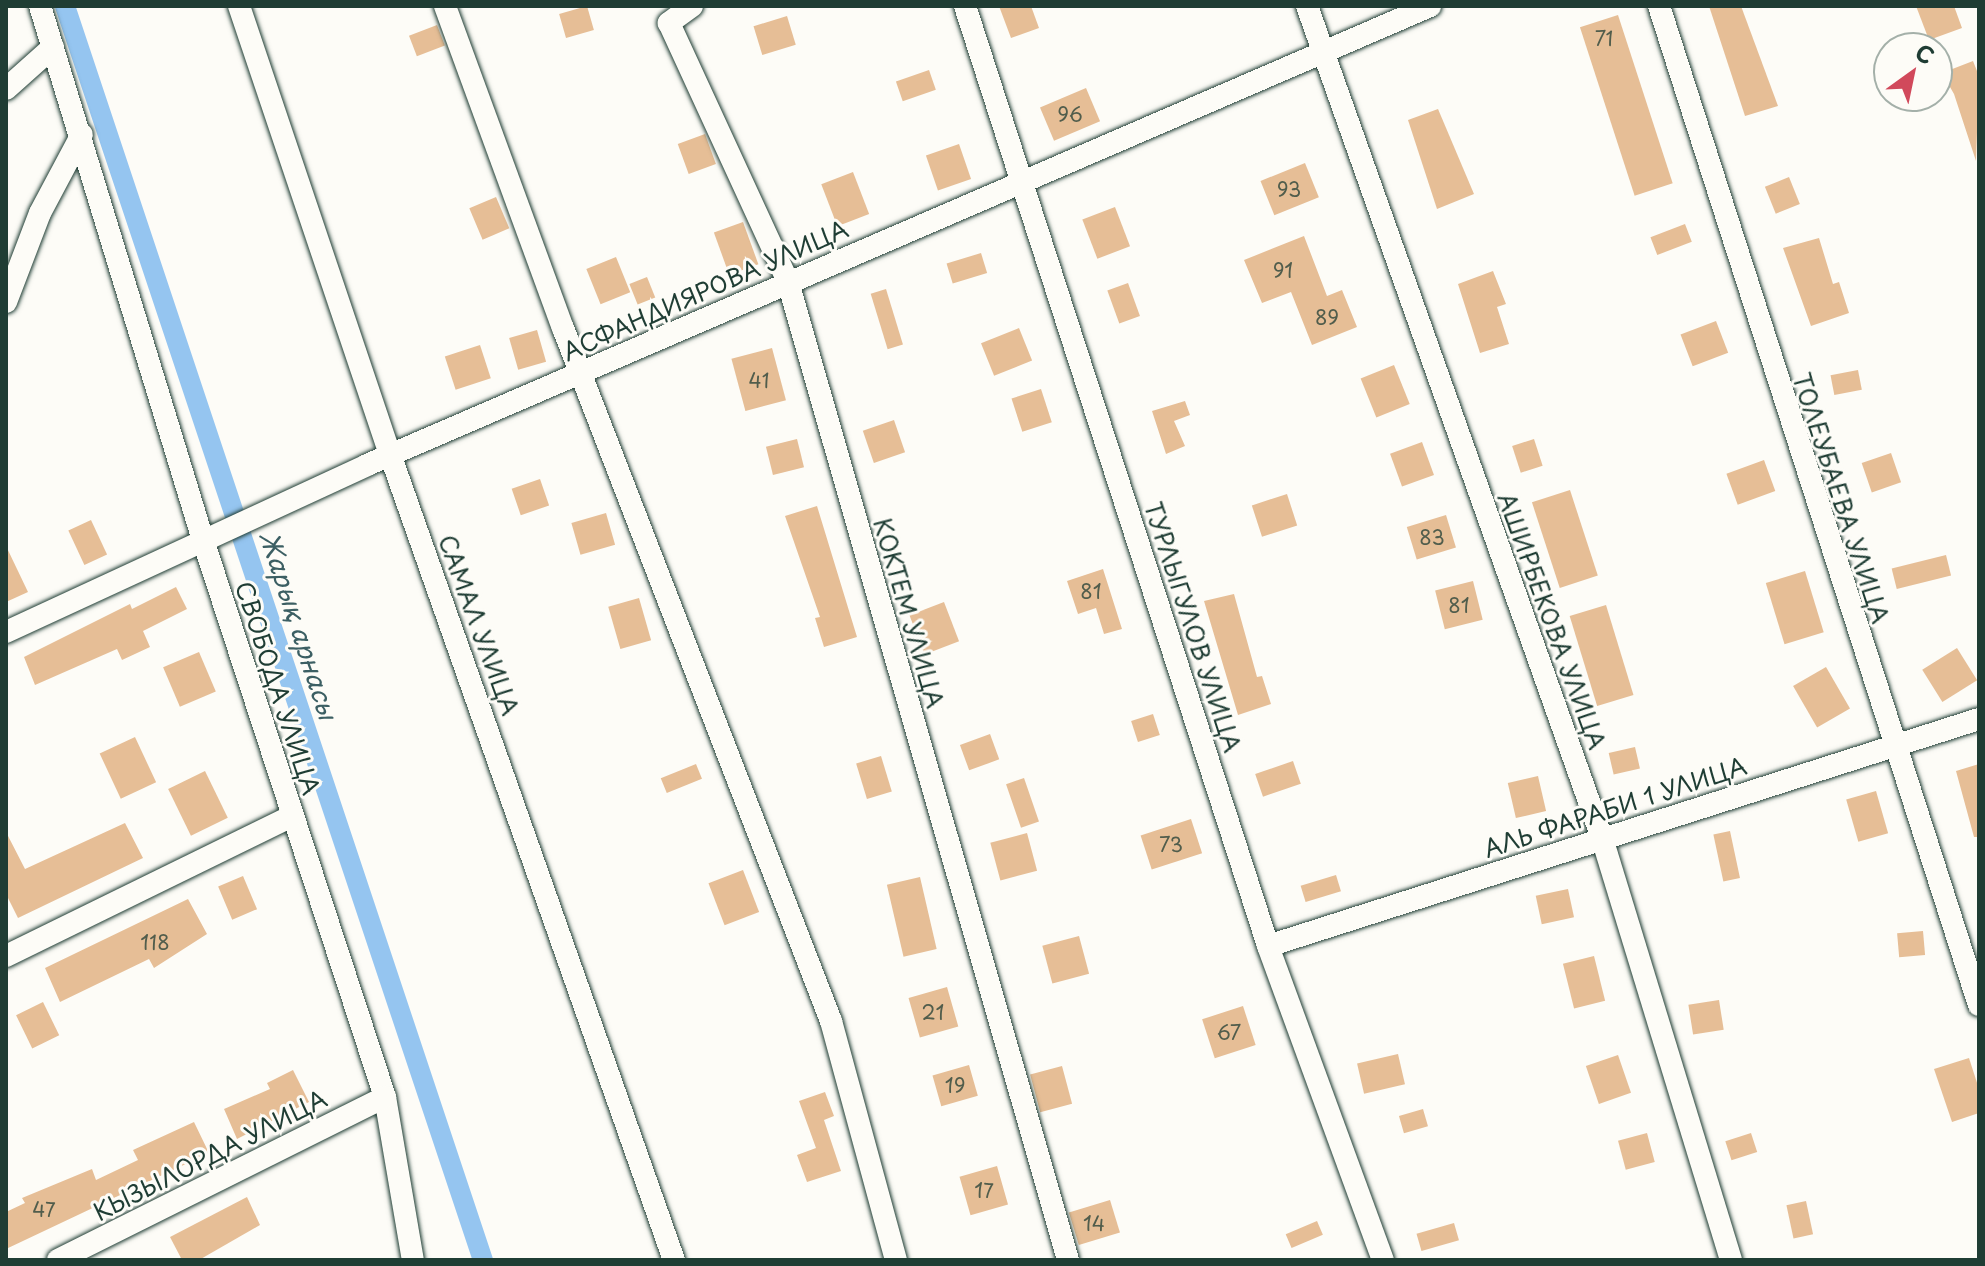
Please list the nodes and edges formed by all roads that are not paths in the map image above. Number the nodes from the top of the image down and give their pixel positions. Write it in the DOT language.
graph roads {
  1 [pos="40,6"];
  2 [pos="239,6"];
  3 [pos="445,6"];
  4 [pos="692,6"];
  5 [pos="965,6"];
  6 [pos="1307,6"];
  7 [pos="1430,6"];
  8 [pos="1659,6"];
  9 [pos="53,47"];
  10 [pos="1321,51"];
  11 [pos="6,89"];
  12 [pos="82,134"];
  13 [pos="1023,179"];
  14 [pos="788,282"];
  15 [pos="6,302"];
  16 [pos="583,372"];
  17 [pos="391,457"];
  18 [pos="203,540"];
  19 [pos="6,632"];
  20 [pos="1979,719"];
  21 [pos="1892,745"];
  22 [pos="292,816"];
  23 [pos="1602,838"];
  24 [pos="1268,946"];
  25 [pos="6,956"];
  26 [pos="1979,1005"];
  27 [pos="385,1097"];
  28 [pos="61,1259"];
  29 [pos="413,1260"];
  30 [pos="674,1260"];
  31 [pos="896,1260"];
  32 [pos="1068,1260"];
  33 [pos="1383,1260"];
  34 [pos="1731,1260"];
  1 -- 9 [label="street, СВОБОДА УЛИЦА"];
  2 -- 17 [label="street, САМАЛ УЛИЦА"];
  3 -- 16 [label="street"];
  4 -- 14 [label="street, КОКТЕМ УЛИЦА"];
  5 -- 13 [label="street, ТУРЛЫГУЛОВ УЛИЦА"];
  6 -- 10 [label="street, АШИРБЕКОВА УЛИЦА"];
  7 -- 10 [label="street, АСФАНДИЯРОВА УЛИЦА"];
  8 -- 21 [label="street, ТОЛЕУБАЕВА УЛИЦА"];
  9 -- 11 [label="street"];
  9 -- 12 [label="street, СВОБОДА УЛИЦА"];
  10 -- 13 [label="street, АСФАНДИЯРОВА УЛИЦА"];
  10 -- 23 [label="street, АШИРБЕКОВА УЛИЦА"];
  12 -- 15 [label="street"];
  12 -- 18 [label="street, СВОБОДА УЛИЦА"];
  13 -- 14 [label="street, АСФАНДИЯРОВА УЛИЦА"];
  13 -- 24 [label="street, ТУРЛЫГУЛОВ УЛИЦА"];
  14 -- 16 [label="street, АСФАНДИЯРОВА УЛИЦА"];
  14 -- 32 [label="street, КОКТЕМ УЛИЦА"];
  16 -- 17 [label="street, АСФАНДИЯРОВА УЛИЦА"];
  16 -- 31 [label="street"];
  17 -- 18 [label="street, АСФАНДИЯРОВА УЛИЦА"];
  17 -- 30 [label="street, САМАЛ УЛИЦА"];
  18 -- 19 [label="street, АСФАНДИЯРОВА УЛИЦА"];
  18 -- 22 [label="street, СВОБОДА УЛИЦА"];
  20 -- 21 [label="street, АЛЬ ФАРАБИ 1 УЛИЦА"];
  21 -- 23 [label="street, АЛЬ ФАРАБИ 1 УЛИЦА"];
  21 -- 26 [label="street, ТОЛЕУБАЕВА УЛИЦА"];
  22 -- 25 [label="street"];
  22 -- 27 [label="street, СВОБОДА УЛИЦА"];
  23 -- 24 [label="street, АЛЬ ФАРАБИ 1 УЛИЦА"];
  23 -- 34 [label="street, АШИРБЕКОВА УЛИЦА"];
  24 -- 33 [label="street, ТУРЛЫГУЛОВ УЛИЦА"];
  27 -- 28 [label="street, КЫЗЫЛОРДА УЛИЦА"];
  27 -- 29 [label="street, СВОБОДА УЛИЦА"];
}
